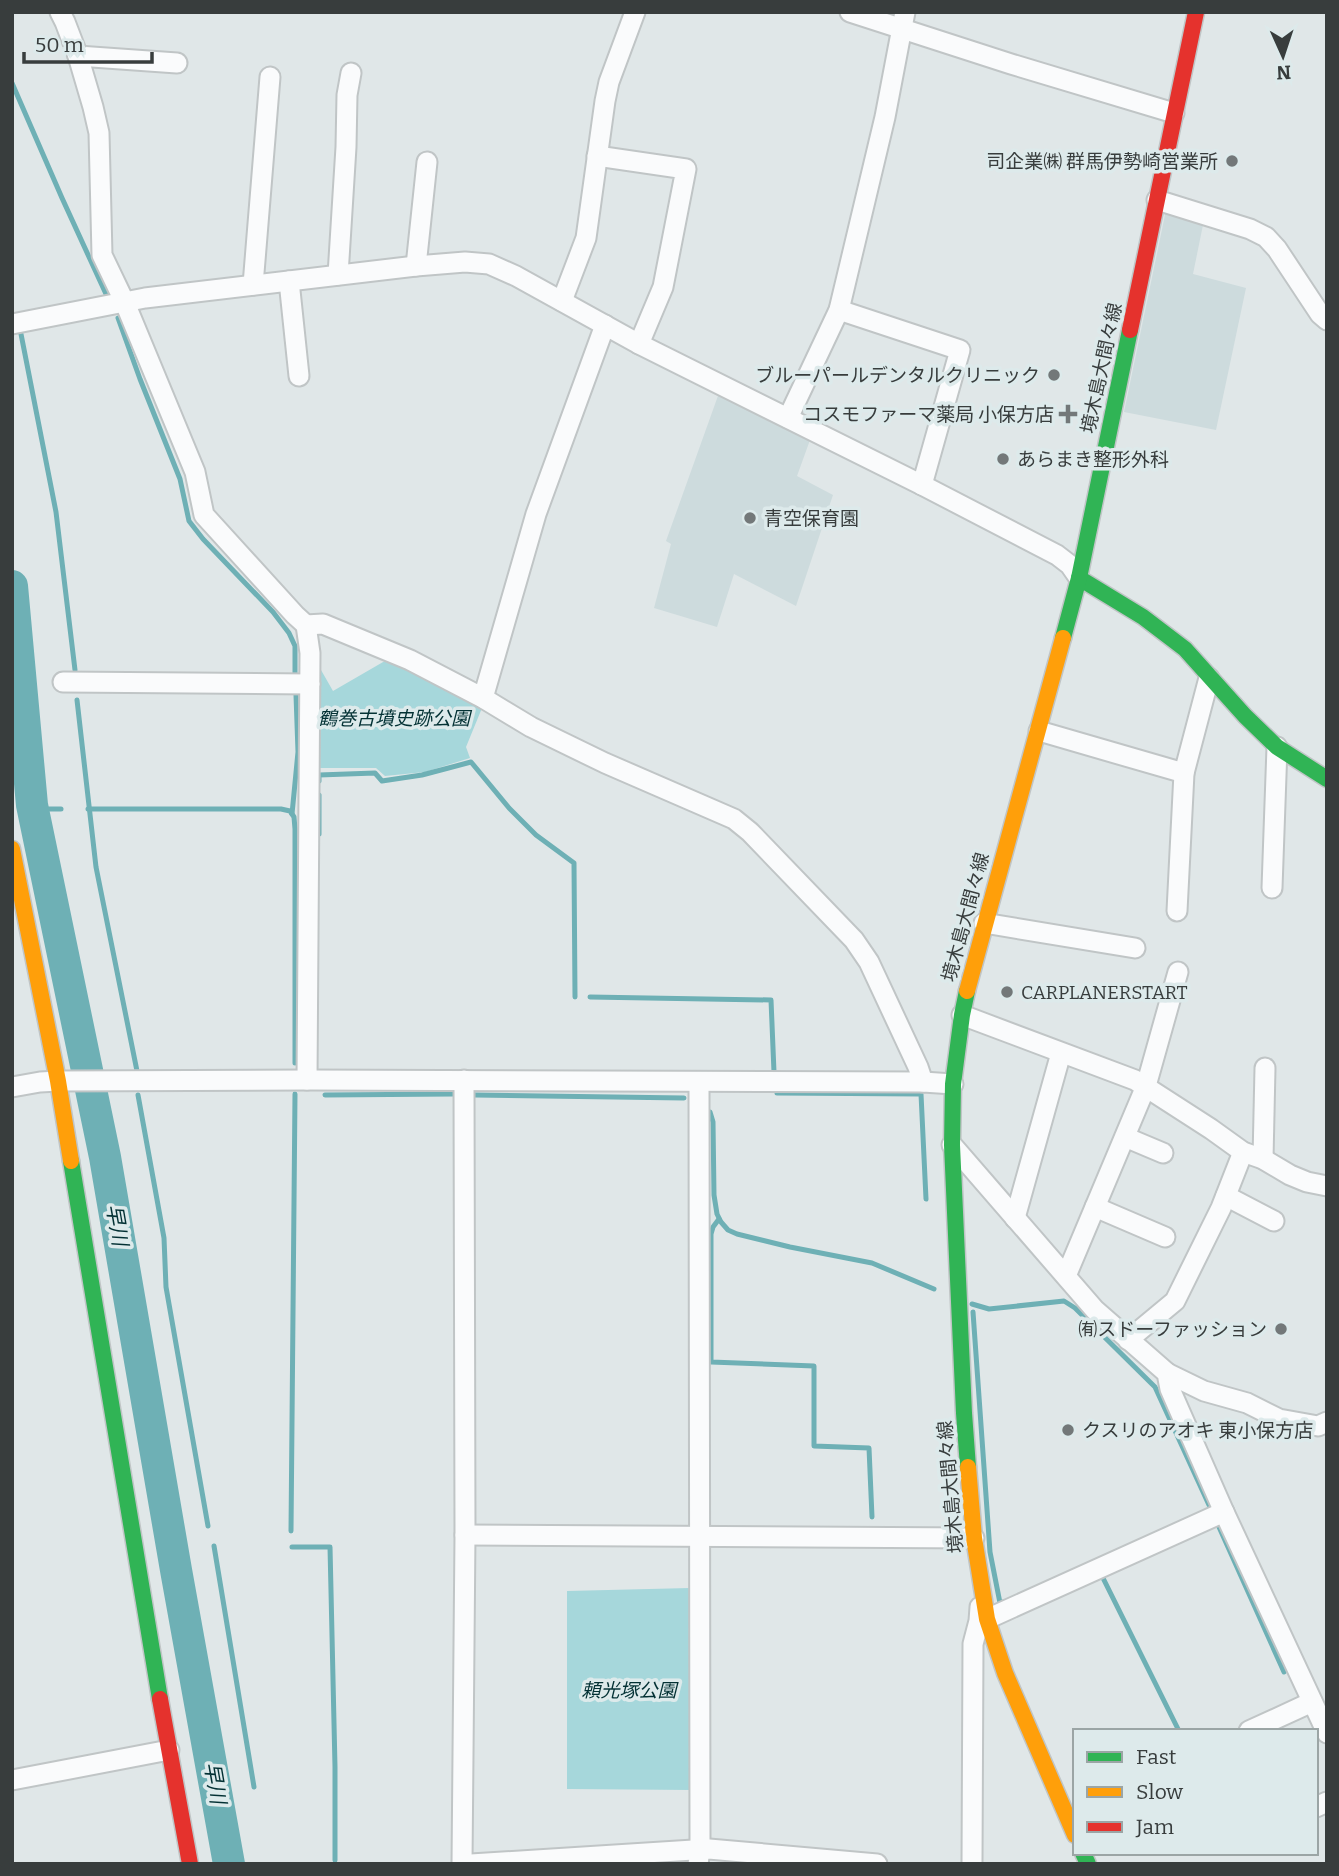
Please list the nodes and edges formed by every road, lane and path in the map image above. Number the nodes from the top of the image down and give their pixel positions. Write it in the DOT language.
graph roads {
  1 [pos="60,12"];
  2 [pos="635,12"];
  3 [pos="850,12"];
  4 [pos="1196,12"];
  5 [pos="904,21"];
  6 [pos="78,56"];
  7 [pos="177,64"];
  8 [pos="351,73"];
  9 [pos="270,78"];
  10 [pos="1174,113"];
  11 [pos="597,156"];
  12 [pos="427,162"];
  13 [pos="1157,200"];
  14 [pos="416,266"];
  15 [pos="338,275"];
  16 [pos="289,281"];
  17 [pos="253,285"];
  18 [pos="562,301"];
  19 [pos="125,303"];
  20 [pos="839,310"];
  21 [pos="1327,320"];
  22 [pos="12,324"];
  23 [pos="605,325"];
  24 [pos="639,344"];
  25 [pos="299,376"];
  26 [pos="788,418"];
  27 [pos="922,485"];
  28 [pos="1079,578"];
  29 [pos="306,625"];
  30 [pos="1209,678"];
  31 [pos="63,682"];
  32 [pos="310,684"];
  33 [pos="483,698"];
  34 [pos="1039,731"];
  35 [pos="1277,747"];
  36 [pos="1184,773"];
  37 [pos="1327,779"];
  38 [pos="12,849"];
  39 [pos="1272,888"];
  40 [pos="1177,911"];
  41 [pos="984,922"];
  42 [pos="1135,948"];
  43 [pos="1178,972"];
  44 [pos="962,1015"];
  45 [pos="1061,1053"];
  46 [pos="1265,1068"];
  47 [pos="307,1080"];
  48 [pos="464,1080"];
  49 [pos="62,1082"];
  50 [pos="699,1082"];
  51 [pos="923,1082"];
  52 [pos="953,1084"];
  53 [pos="1146,1086"];
  54 [pos="12,1087"];
  55 [pos="1125,1137"];
  56 [pos="951,1145"];
  57 [pos="1163,1153"];
  58 [pos="1243,1153"];
  59 [pos="1263,1159"];
  60 [pos="1327,1186"];
  61 [pos="1226,1196"];
  62 [pos="1095,1207"];
  63 [pos="1015,1217"];
  64 [pos="1274,1221"];
  65 [pos="1165,1237"];
  66 [pos="1066,1276"];
  67 [pos="1128,1340"];
  68 [pos="1167,1373"];
  69 [pos="1327,1422"];
  70 [pos="1223,1512"];
  71 [pos="465,1535"];
  72 [pos="698,1536"];
  73 [pos="974,1538"];
  74 [pos="981,1585"];
  75 [pos="987,1619"];
  76 [pos="1317,1698"];
  77 [pos="1254,1729"];
  78 [pos="1327,1733"];
  79 [pos="169,1750"];
  80 [pos="12,1780"];
  81 [pos="1070,1813"];
  82 [pos="699,1857"];
  83 [pos="544,1862"];
  84 [pos="190,1864"];
  85 [pos="462,1864"];
  86 [pos="471,1864"];
  87 [pos="877,1864"];
  88 [pos="972,1864"];
  1 -- 6 [label="street"];
  2 -- 11 [label="street"];
  3 -- 5 [label="street"];
  4 -- 10 [label="main road, 境木島大間々線"];
  5 -- 10 [label="street"];
  5 -- 20 [label="street"];
  6 -- 7 [label="street"];
  6 -- 19 [label="street"];
  8 -- 15 [label="street"];
  9 -- 17 [label="street"];
  10 -- 13 [label="main road, 境木島大間々線"];
  11 -- 18 [label="street"];
  11 -- 24 [label="street"];
  12 -- 14 [label="street"];
  13 -- 21 [label="street"];
  13 -- 28 [label="main road, 境木島大間々線"];
  14 -- 15 [label="street"];
  14 -- 18 [label="street"];
  15 -- 16 [label="street"];
  16 -- 17 [label="street"];
  16 -- 25 [label="street"];
  17 -- 19 [label="street"];
  18 -- 23 [label="street"];
  19 -- 22 [label="street"];
  19 -- 29 [label="street"];
  20 -- 26 [label="street"];
  20 -- 27 [label="street"];
  23 -- 24 [label="street"];
  23 -- 33 [label="street"];
  24 -- 26 [label="street"];
  26 -- 27 [label="street"];
  27 -- 28 [label="street"];
  28 -- 30 [label="main road"];
  28 -- 34 [label="main road, 境木島大間々線"];
  29 -- 32 [label="street"];
  29 -- 33 [label="street"];
  30 -- 35 [label="main road"];
  30 -- 36 [label="street"];
  31 -- 32 [label="street"];
  32 -- 47 [label="street"];
  33 -- 51 [label="street"];
  34 -- 36 [label="street"];
  34 -- 41 [label="main road, 境木島大間々線"];
  35 -- 37 [label="main road"];
  35 -- 39 [label="street"];
  36 -- 40 [label="street"];
  38 -- 49 [label="main road"];
  41 -- 42 [label="street"];
  41 -- 44 [label="main road, 境木島大間々線"];
  43 -- 53 [label="street"];
  44 -- 45 [label="street"];
  44 -- 52 [label="main road, 境木島大間々線"];
  45 -- 53 [label="street"];
  45 -- 63 [label="street"];
  46 -- 59 [label="street"];
  47 -- 48 [label="street"];
  47 -- 49 [label="street"];
  48 -- 50 [label="street"];
  48 -- 71 [label="street"];
  49 -- 54 [label="street"];
  49 -- 79 [label="main road"];
  50 -- 51 [label="street"];
  50 -- 72 [label="street"];
  51 -- 52 [label="street"];
  52 -- 56 [label="main road, 境木島大間々線"];
  53 -- 55 [label="street"];
  53 -- 58 [label="street"];
  55 -- 57 [label="street"];
  55 -- 62 [label="street"];
  56 -- 63 [label="street"];
  56 -- 73 [label="main road, 境木島大間々線"];
  58 -- 59 [label="street"];
  58 -- 61 [label="street"];
  59 -- 60 [label="street"];
  61 -- 64 [label="street"];
  61 -- 67 [label="street"];
  62 -- 65 [label="street"];
  62 -- 66 [label="street"];
  63 -- 66 [label="street"];
  66 -- 67 [label="street"];
  67 -- 68 [label="street"];
  68 -- 69 [label="street"];
  68 -- 70 [label="street"];
  70 -- 75 [label="street"];
  70 -- 76 [label="street"];
  71 -- 72 [label="street"];
  71 -- 85 [label="street"];
  72 -- 73 [label="street"];
  72 -- 82 [label="street"];
  73 -- 74 [label="main road, 境木島大間々線"];
  74 -- 75 [label="main road, 境木島大間々線"];
  74 -- 88 [label="street"];
  75 -- 81 [label="main road, 境木島大間々線"];
  76 -- 77 [label="street"];
  76 -- 78 [label="street"];
  79 -- 80 [label="street"];
  79 -- 84 [label="main road"];
  82 -- 83 [label="street"];
  82 -- 87 [label="street"];
  83 -- 86 [label="street"];
}
